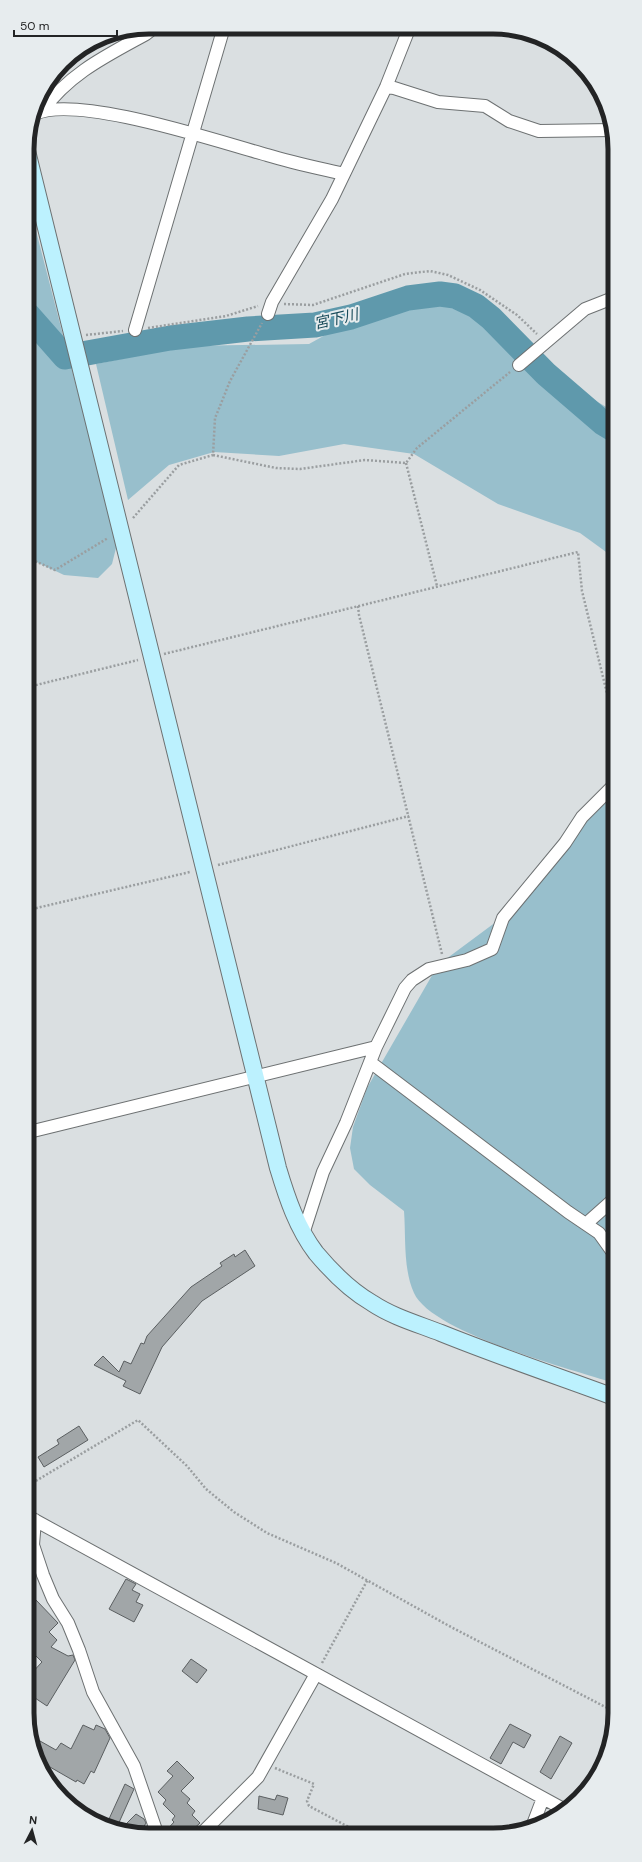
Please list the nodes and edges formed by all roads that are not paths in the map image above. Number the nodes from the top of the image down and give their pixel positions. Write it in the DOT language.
graph roads {
  1 [pos="146,34"];
  2 [pos="222,34"];
  3 [pos="407,34"];
  4 [pos="386,87"];
  5 [pos="42,107"];
  6 [pos="41,112"];
  7 [pos="607,130"];
  8 [pos="193,133"];
  9 [pos="344,174"];
  10 [pos="34,181"];
  11 [pos="608,300"];
  12 [pos="268,314"];
  13 [pos="135,330"];
  14 [pos="519,365"];
  15 [pos="608,792"];
  16 [pos="376,1047"];
  17 [pos="370,1062"];
  18 [pos="256,1076"];
  19 [pos="34,1131"];
  20 [pos="608,1203"];
  21 [pos="586,1223"];
  22 [pos="303,1234"];
  23 [pos="608,1246"];
  24 [pos="608,1395"];
  25 [pos="34,1520"];
  26 [pos="34,1548"];
  27 [pos="316,1674"];
  28 [pos="542,1798"];
  29 [pos="559,1807"];
  30 [pos="534,1820"];
  31 [pos="155,1828"];
  32 [pos="207,1828"];
  1 -- 5 [label="street"];
  2 -- 8 [label="street"];
  3 -- 4 [label="street"];
  4 -- 7 [label="street"];
  4 -- 9 [label="street"];
  6 -- 8 [label="street"];
  8 -- 9 [label="street"];
  8 -- 13 [label="street"];
  9 -- 12 [label="street"];
  10 -- 18 [label="street"];
  11 -- 14 [label="street"];
  15 -- 16 [label="street"];
  16 -- 17 [label="street"];
  16 -- 18 [label="street"];
  17 -- 21 [label="street"];
  17 -- 22 [label="street"];
  18 -- 19 [label="street"];
  18 -- 22 [label="street"];
  20 -- 21 [label="street"];
  21 -- 23 [label="street"];
  22 -- 24 [label="street"];
  25 -- 27 [label="street"];
  26 -- 31 [label="street"];
  27 -- 28 [label="street"];
  27 -- 32 [label="street"];
  28 -- 29 [label="street"];
  28 -- 30 [label="street"];
}
